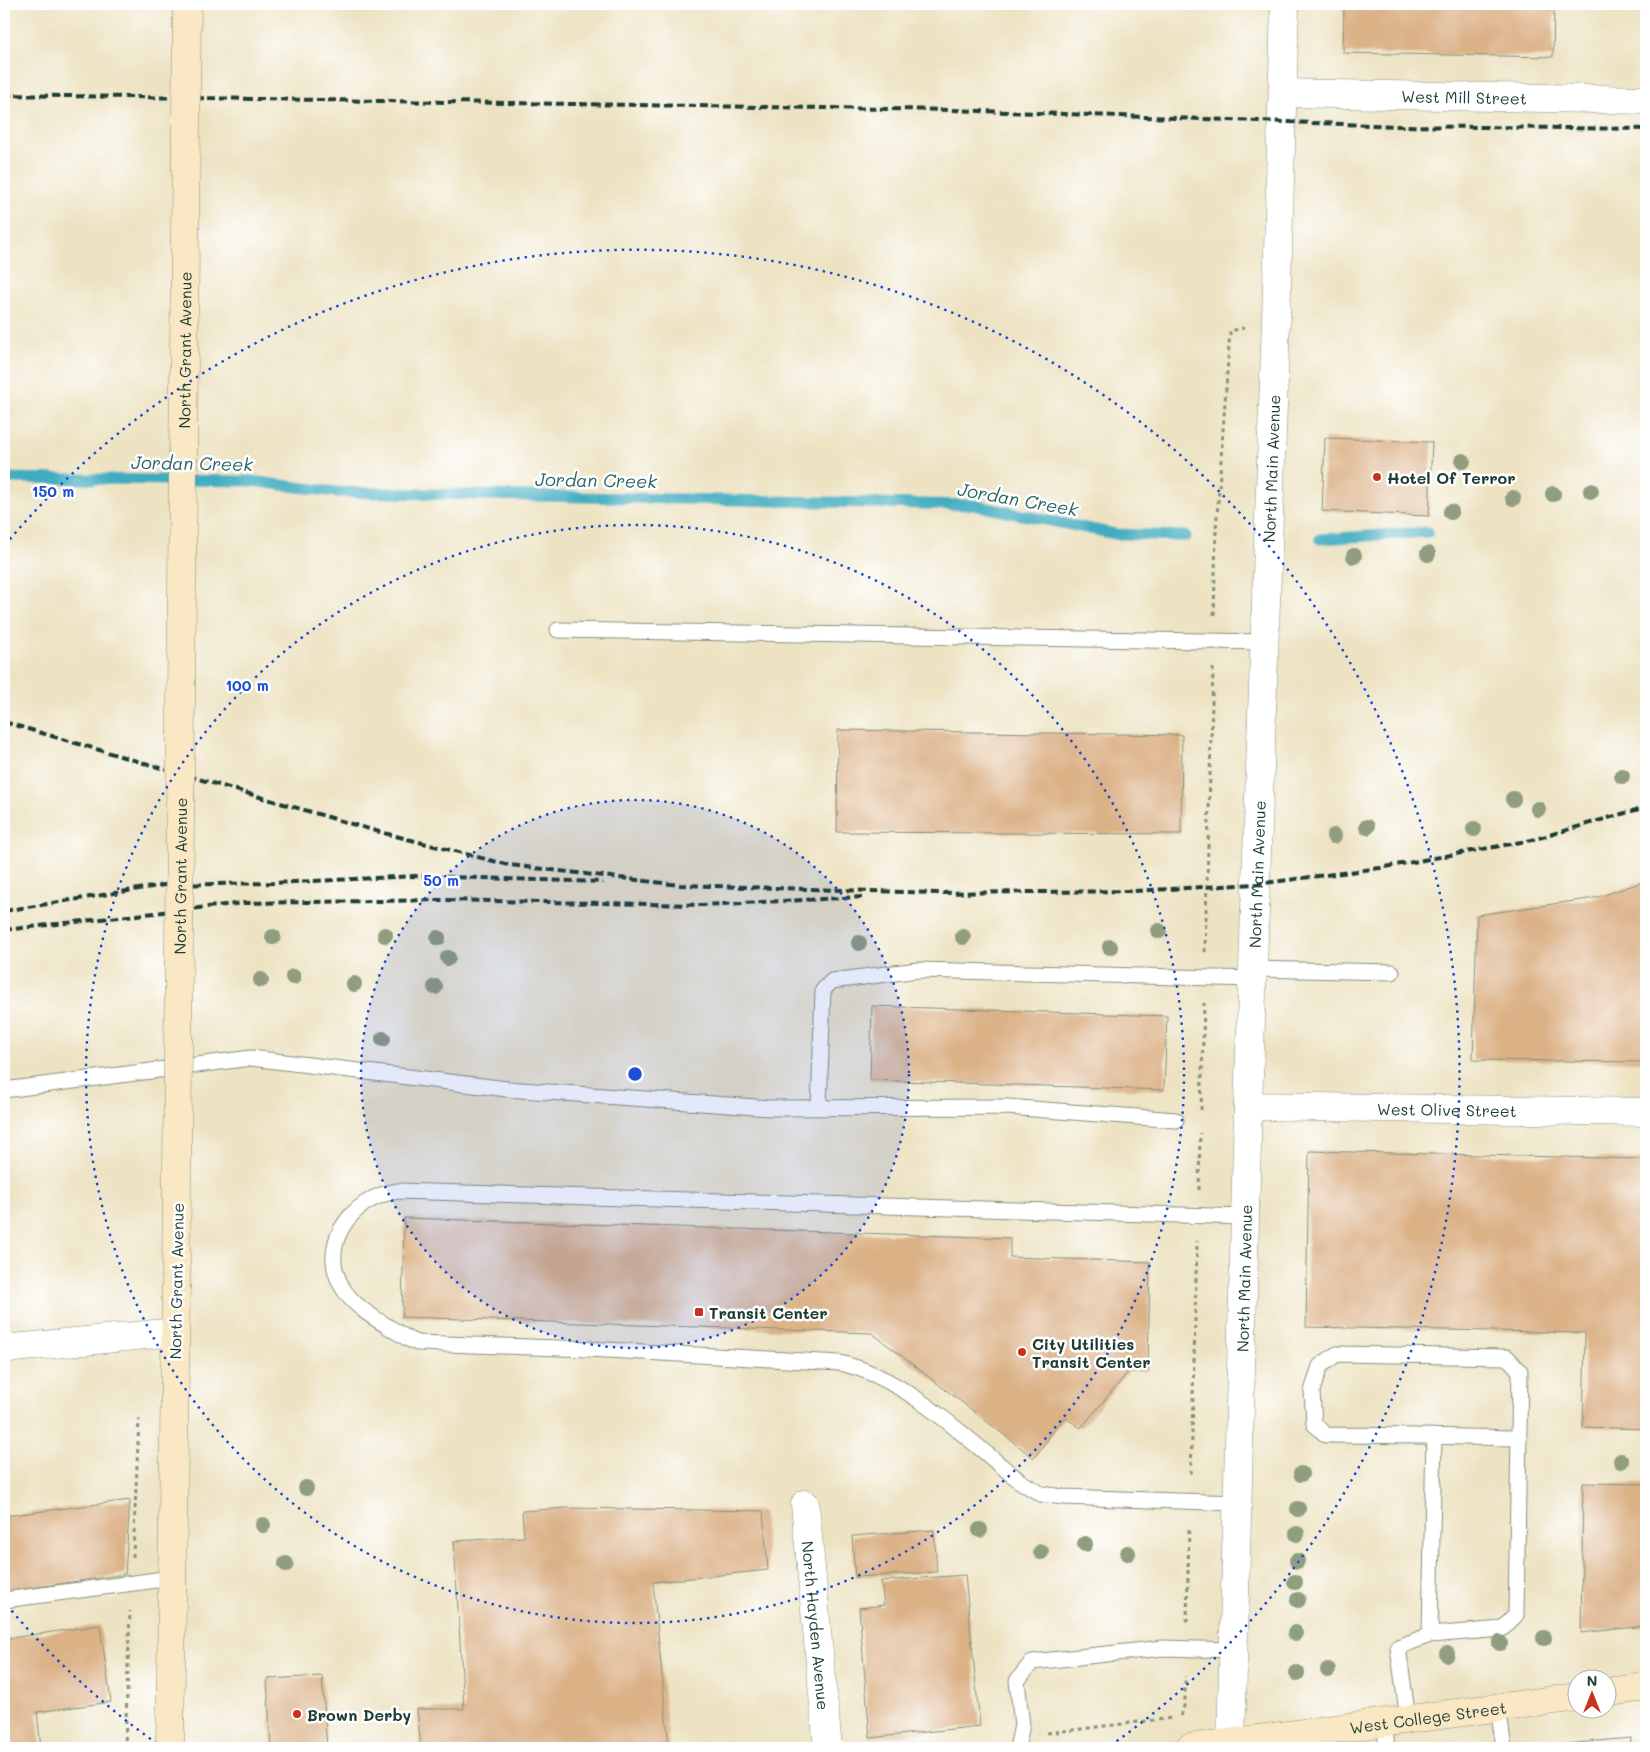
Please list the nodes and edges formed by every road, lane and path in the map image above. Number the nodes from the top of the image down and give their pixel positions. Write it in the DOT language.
graph roads {
  1 [pos="188,4"];
  2 [pos="1285,4"];
  3 [pos="1283,93"];
  4 [pos="1646,100"];
  5 [pos="1276,321"];
  6 [pos="558,630"];
  7 [pos="1214,641"];
  8 [pos="1265,642"];
  9 [pos="1392,972"];
  10 [pos="1254,974"];
  11 [pos="1204,978"];
  12 [pos="4,1090"];
  13 [pos="1248,1106"];
  14 [pos="819,1108"];
  15 [pos="1201,1112"];
  16 [pos="1646,1112"];
  17 [pos="1176,1120"];
  18 [pos="1200,1131"];
  19 [pos="1198,1215"];
  20 [pos="1245,1216"];
  21 [pos="175,1332"];
  22 [pos="4,1349"];
  23 [pos="1434,1436"];
  24 [pos="1519,1438"];
  25 [pos="1190,1501"];
  26 [pos="1237,1503"];
  27 [pos="805,1504"];
  28 [pos="172,1578"];
  29 [pos="4,1600"];
  30 [pos="1430,1635"];
  31 [pos="1186,1649"];
  32 [pos="1233,1650"];
  33 [pos="1646,1687"];
  34 [pos="1618,1691"];
  35 [pos="1568,1698"];
  36 [pos="1498,1708"];
  37 [pos="1393,1730"];
  38 [pos="1018,1742"];
  39 [pos="1230,1743"];
  40 [pos="170,1748"];
  41 [pos="828,1748"];
  42 [pos="1189,1748"];
  43 [pos="1504,1748"];
  1 -- 21 [label="main road, North Grant Avenue, bridge"];
  2 -- 3 [label="street, North Main Avenue"];
  3 -- 4 [label="street, West Mill Street"];
  3 -- 5 [label="street, North Main Avenue"];
  5 -- 7 [label="path"];
  5 -- 8 [label="street, North Main Avenue"];
  6 -- 7 [label="lane"];
  7 -- 8 [label="lane"];
  7 -- 11 [label="path"];
  8 -- 10 [label="street, North Main Avenue"];
  9 -- 10 [label="lane"];
  10 -- 11 [label="lane"];
  10 -- 13 [label="street, North Main Avenue"];
  11 -- 14 [label="lane"];
  11 -- 15 [label="path"];
  12 -- 14 [label="lane"];
  13 -- 16 [label="street, West Olive Street"];
  13 -- 20 [label="street, North Main Avenue"];
  14 -- 17 [label="lane"];
  18 -- 19 [label="path"];
  19 -- 20 [label="lane"];
  19 -- 25 [label="path"];
  19 -- 25 [label="lane"];
  20 -- 26 [label="street, North Main Avenue"];
  21 -- 22 [label="street"];
  21 -- 28 [label="main road, North Grant Avenue"];
  23 -- 24 [label="lane"];
  23 -- 24 [label="lane"];
  23 -- 30 [label="lane"];
  24 -- 30 [label="lane"];
  25 -- 26 [label="lane"];
  25 -- 31 [label="path"];
  26 -- 32 [label="street, North Main Avenue"];
  27 -- 41 [label="street, North Hayden Avenue"];
  28 -- 29 [label="lane"];
  28 -- 40 [label="main road, North Grant Avenue"];
  30 -- 37 [label="lane"];
  31 -- 32 [label="lane"];
  31 -- 38 [label="path"];
  31 -- 38 [label="lane"];
  32 -- 39 [label="street, North Main Avenue"];
  33 -- 34 [label="main road"];
  35 -- 36 [label="main road, West College Street"];
  36 -- 37 [label="main road, West College Street"];
  36 -- 43 [label="lane"];
  37 -- 39 [label="main road, West College Street"];
  39 -- 42 [label="main road, West College Street"];
}
